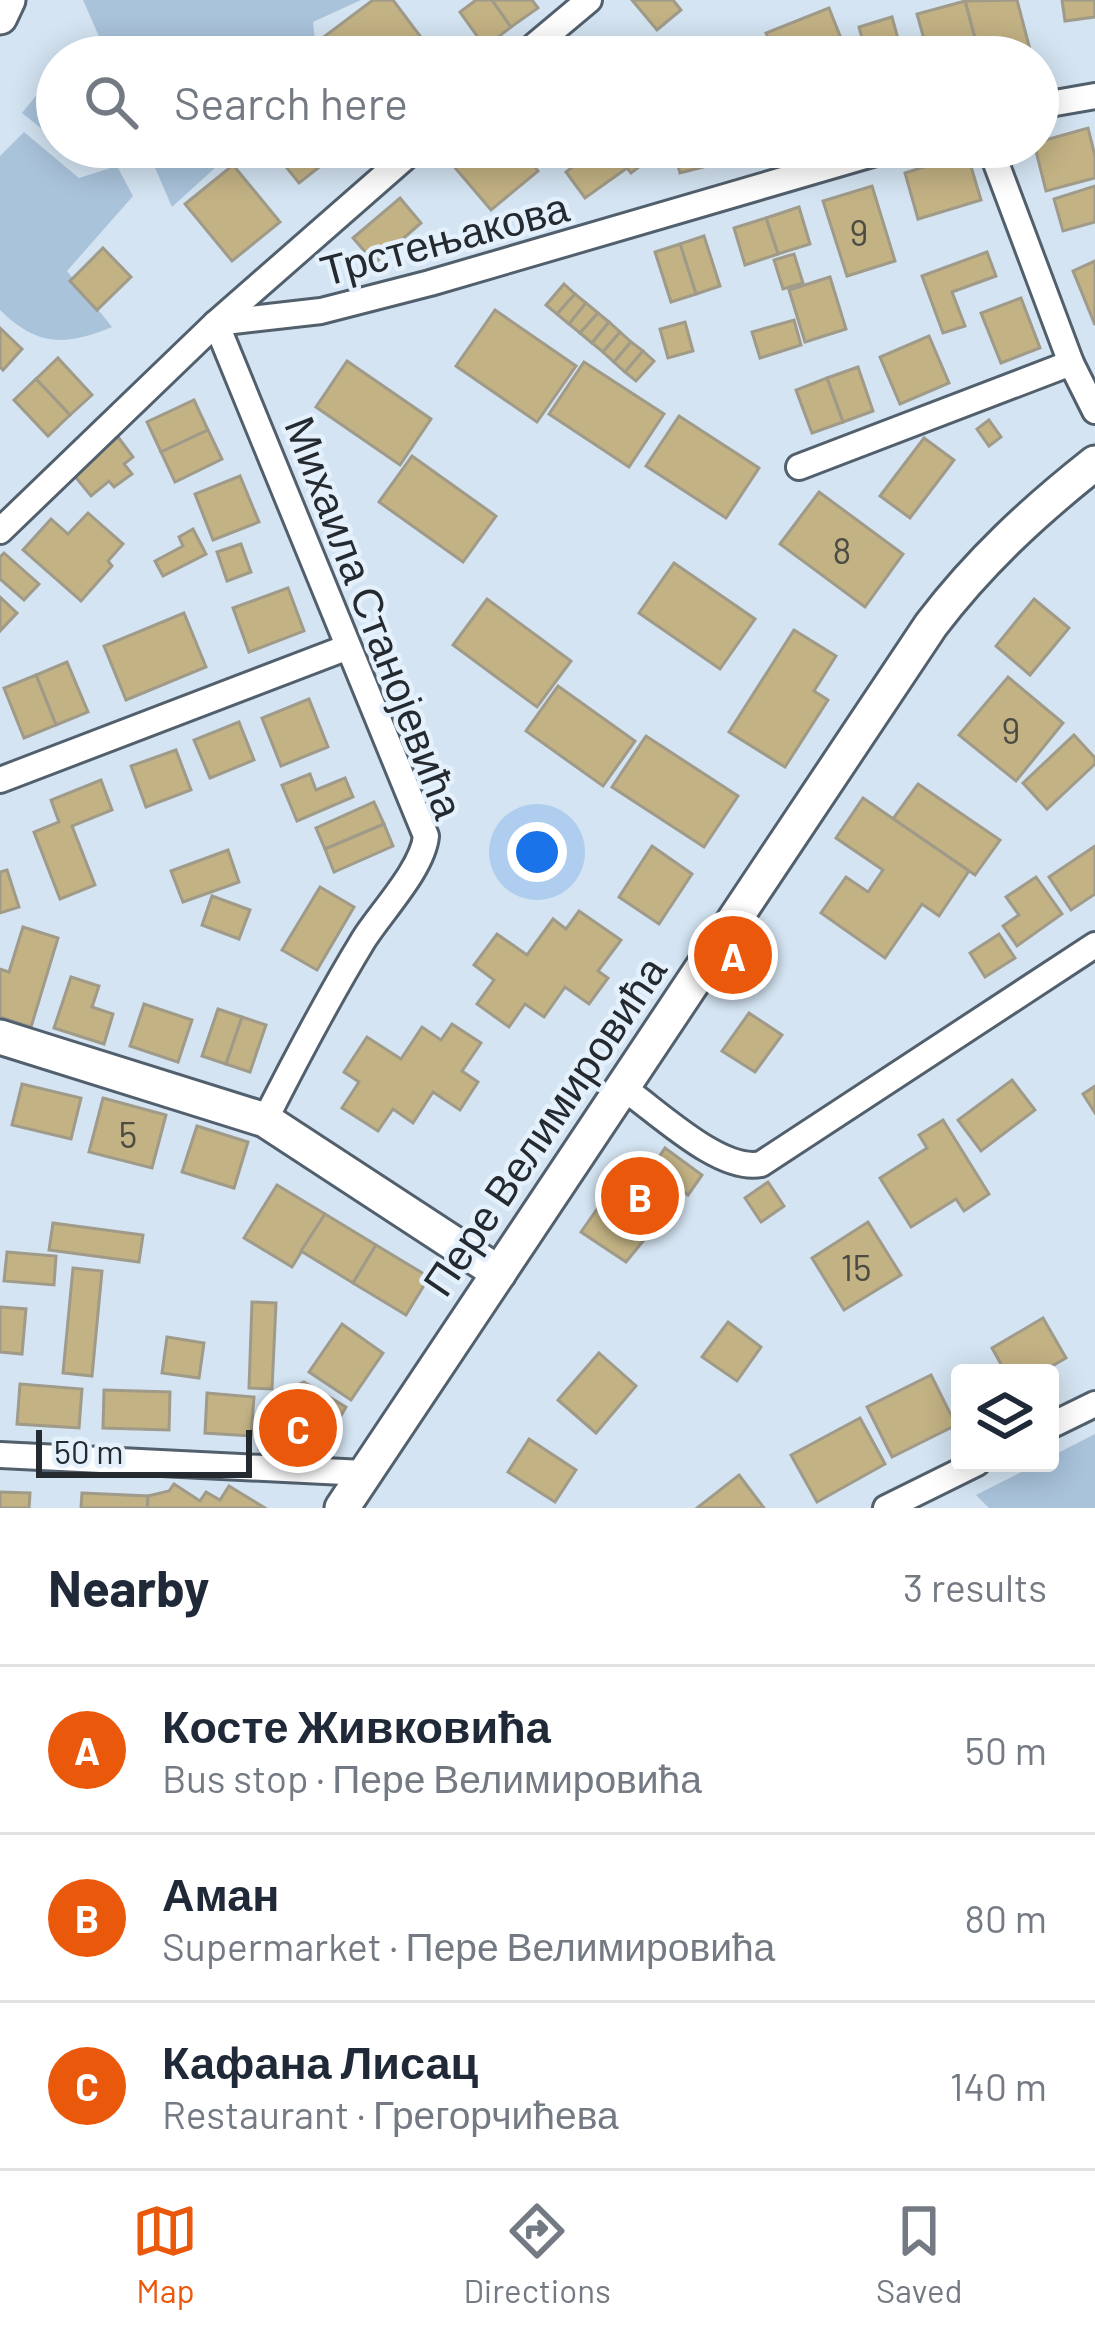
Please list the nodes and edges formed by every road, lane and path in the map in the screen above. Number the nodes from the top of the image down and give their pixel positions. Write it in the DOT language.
graph roads {
  1 [pos="8,0"];
  2 [pos="590,0"];
  3 [pos="0,17"];
  4 [pos="546,36"];
  5 [pos="1095,96"];
  6 [pos="1059,102"];
  7 [pos="393,168"];
  8 [pos="826,168"];
  9 [pos="998,168"];
  10 [pos="216,323"];
  11 [pos="1072,363"];
  12 [pos="1095,411"];
  13 [pos="1095,463"];
  14 [pos="800,467"];
  15 [pos="0,531"];
  16 [pos="348,647"];
  17 [pos="0,780"];
  18 [pos="1095,945"];
  19 [pos="0,1037"];
  20 [pos="622,1087"];
  21 [pos="265,1120"];
  22 [pos="499,1274"];
  23 [pos="1095,1404"];
  24 [pos="1059,1422"];
  25 [pos="0,1455"];
  26 [pos="958,1472"];
  27 [pos="364,1473"];
  28 [pos="342,1508"];
  29 [pos="886,1508"];
  1 -- 3 [label="main road"];
  2 -- 4 [label="street"];
  5 -- 6 [label="street"];
  7 -- 10 [label="street"];
  8 -- 10 [label="street, Трстењакова"];
  9 -- 11 [label="street"];
  10 -- 15 [label="street"];
  10 -- 16 [label="street, Михаила Станојевића"];
  11 -- 12 [label="street"];
  11 -- 14 [label="street"];
  13 -- 20 [label="main road, Пере Велимировића"];
  16 -- 17 [label="street"];
  16 -- 21 [label="street, Михаила Станојевића"];
  18 -- 20 [label="street"];
  19 -- 21 [label="main road"];
  20 -- 22 [label="main road, Пере Велимировића"];
  21 -- 22 [label="main road"];
  22 -- 27 [label="main road, Пере Велимировића"];
  23 -- 24 [label="street"];
  25 -- 27 [label="street"];
  26 -- 29 [label="street"];
  27 -- 28 [label="main road, Пере Велимировића"];
}
